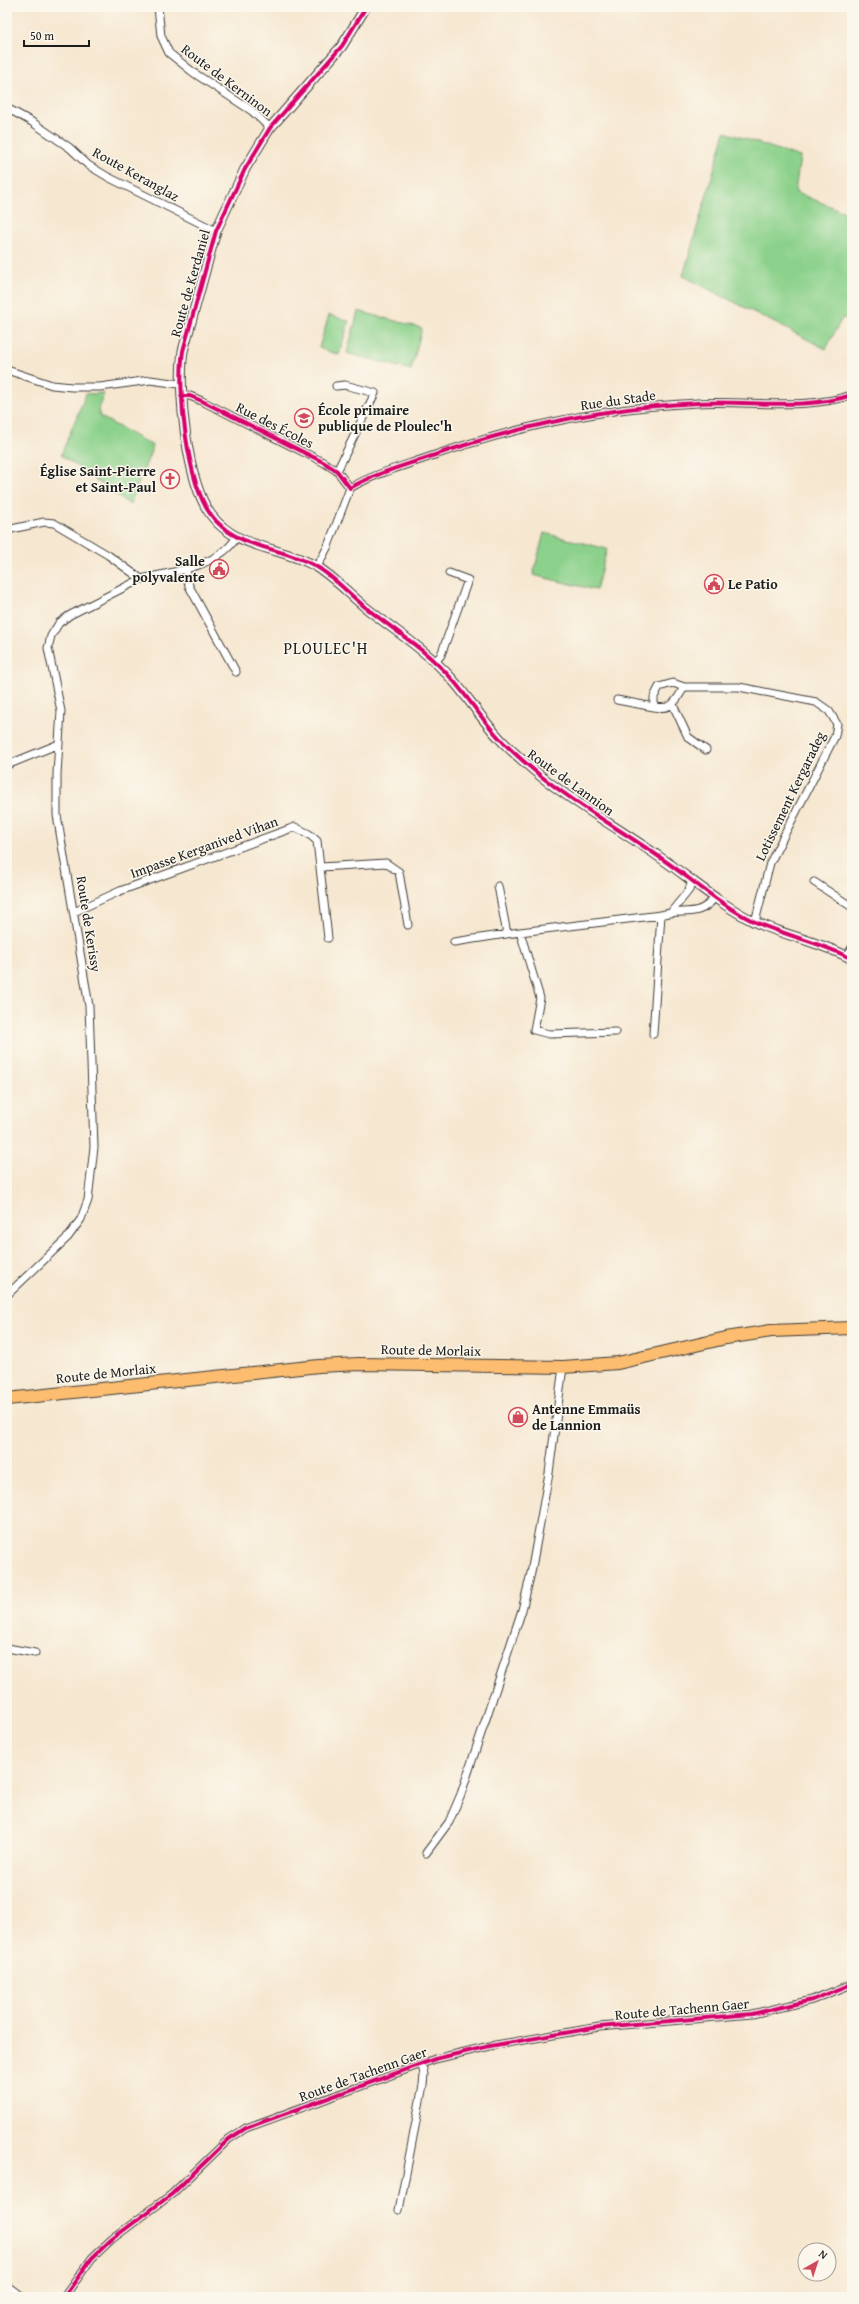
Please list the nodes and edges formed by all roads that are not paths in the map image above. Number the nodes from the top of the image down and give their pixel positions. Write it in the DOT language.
graph roads {
  1 [pos="158,7"];
  2 [pos="366,7"];
  3 [pos="7,108"];
  4 [pos="270,128"];
  5 [pos="216,231"];
  6 [pos="7,370"];
  7 [pos="180,384"];
  8 [pos="336,386"];
  9 [pos="852,395"];
  10 [pos="181,396"];
  11 [pos="337,471"];
  12 [pos="350,488"];
  13 [pos="7,530"];
  14 [pos="236,538"];
  15 [pos="317,567"];
  16 [pos="186,569"];
  17 [pos="449,573"];
  18 [pos="141,578"];
  19 [pos="435,662"];
  20 [pos="236,672"];
  21 [pos="684,687"];
  22 [pos="617,700"];
  23 [pos="673,705"];
  24 [pos="654,708"];
  25 [pos="59,744"];
  26 [pos="706,750"];
  27 [pos="7,765"];
  28 [pos="322,868"];
  29 [pos="692,880"];
  30 [pos="814,882"];
  31 [pos="498,886"];
  32 [pos="715,897"];
  33 [pos="852,907"];
  34 [pos="672,911"];
  35 [pos="74,912"];
  36 [pos="661,915"];
  37 [pos="755,922"];
  38 [pos="408,925"];
  39 [pos="520,932"];
  40 [pos="507,934"];
  41 [pos="328,938"];
  42 [pos="454,942"];
  43 [pos="852,948"];
  44 [pos="849,958"];
  45 [pos="616,1032"];
  46 [pos="653,1034"];
  47 [pos="7,1295"];
  48 [pos="852,1328"];
  49 [pos="563,1368"];
  50 [pos="7,1399"];
  51 [pos="7,1648"];
  52 [pos="35,1653"];
  53 [pos="426,1853"];
  54 [pos="852,1984"];
  55 [pos="422,2064"];
  56 [pos="399,2210"];
  57 [pos="7,2285"];
  58 [pos="23,2297"];
  59 [pos="64,2297"];
  1 -- 4 [label="street, Route de Kerninon"];
  2 -- 4 [label="street, Route de Kerdaniel"];
  3 -- 5 [label="street, Route Keranglaz"];
  4 -- 5 [label="street, Route de Kerdaniel"];
  5 -- 7 [label="street, Route de Kerdaniel"];
  6 -- 7 [label="street"];
  7 -- 10 [label="street, Route de Kerdaniel"];
  8 -- 11 [label="street"];
  9 -- 12 [label="street, Rue du Stade"];
  10 -- 11 [label="street, Rue des Écoles"];
  10 -- 14 [label="street, Route de Kerdaniel"];
  11 -- 12 [label="street, Rue des Écoles"];
  12 -- 15 [label="street"];
  13 -- 18 [label="street"];
  14 -- 15 [label="street, Route de Lannion"];
  14 -- 16 [label="street, Route de Kerissy"];
  15 -- 19 [label="street, Route de Lannion"];
  16 -- 18 [label="street, Route de Kerissy"];
  16 -- 20 [label="street"];
  17 -- 19 [label="street"];
  18 -- 25 [label="street, Route de Kerissy"];
  19 -- 29 [label="street, Route de Lannion"];
  21 -- 23 [label="street"];
  21 -- 24 [label="street, Lotissement Kergaradeg"];
  21 -- 37 [label="street, Lotissement Kergaradeg"];
  22 -- 24 [label="street"];
  23 -- 24 [label="street"];
  23 -- 26 [label="street"];
  25 -- 27 [label="street"];
  25 -- 35 [label="street, Route de Kerissy"];
  28 -- 35 [label="street, Impasse Kerganived Vihan"];
  28 -- 38 [label="street"];
  28 -- 41 [label="street"];
  29 -- 32 [label="street, Route de Lannion"];
  29 -- 34 [label="street"];
  30 -- 33 [label="street"];
  31 -- 40 [label="street"];
  32 -- 34 [label="street"];
  32 -- 37 [label="street, Route de Lannion"];
  34 -- 36 [label="street"];
  35 -- 47 [label="street, Route de Kerissy"];
  36 -- 39 [label="street"];
  36 -- 46 [label="street"];
  37 -- 44 [label="street, Route de Lannion"];
  39 -- 40 [label="street"];
  39 -- 45 [label="street"];
  40 -- 42 [label="street"];
  43 -- 44 [label="street"];
  48 -- 49 [label="main road, Route de Morlaix"];
  49 -- 50 [label="main road, Route de Morlaix"];
  49 -- 53 [label="street"];
  51 -- 52 [label="street"];
  54 -- 55 [label="street, Route de Tachenn Gaer"];
  55 -- 56 [label="street"];
  55 -- 59 [label="street, Route de Tachenn Gaer"];
  57 -- 58 [label="street"];
}
